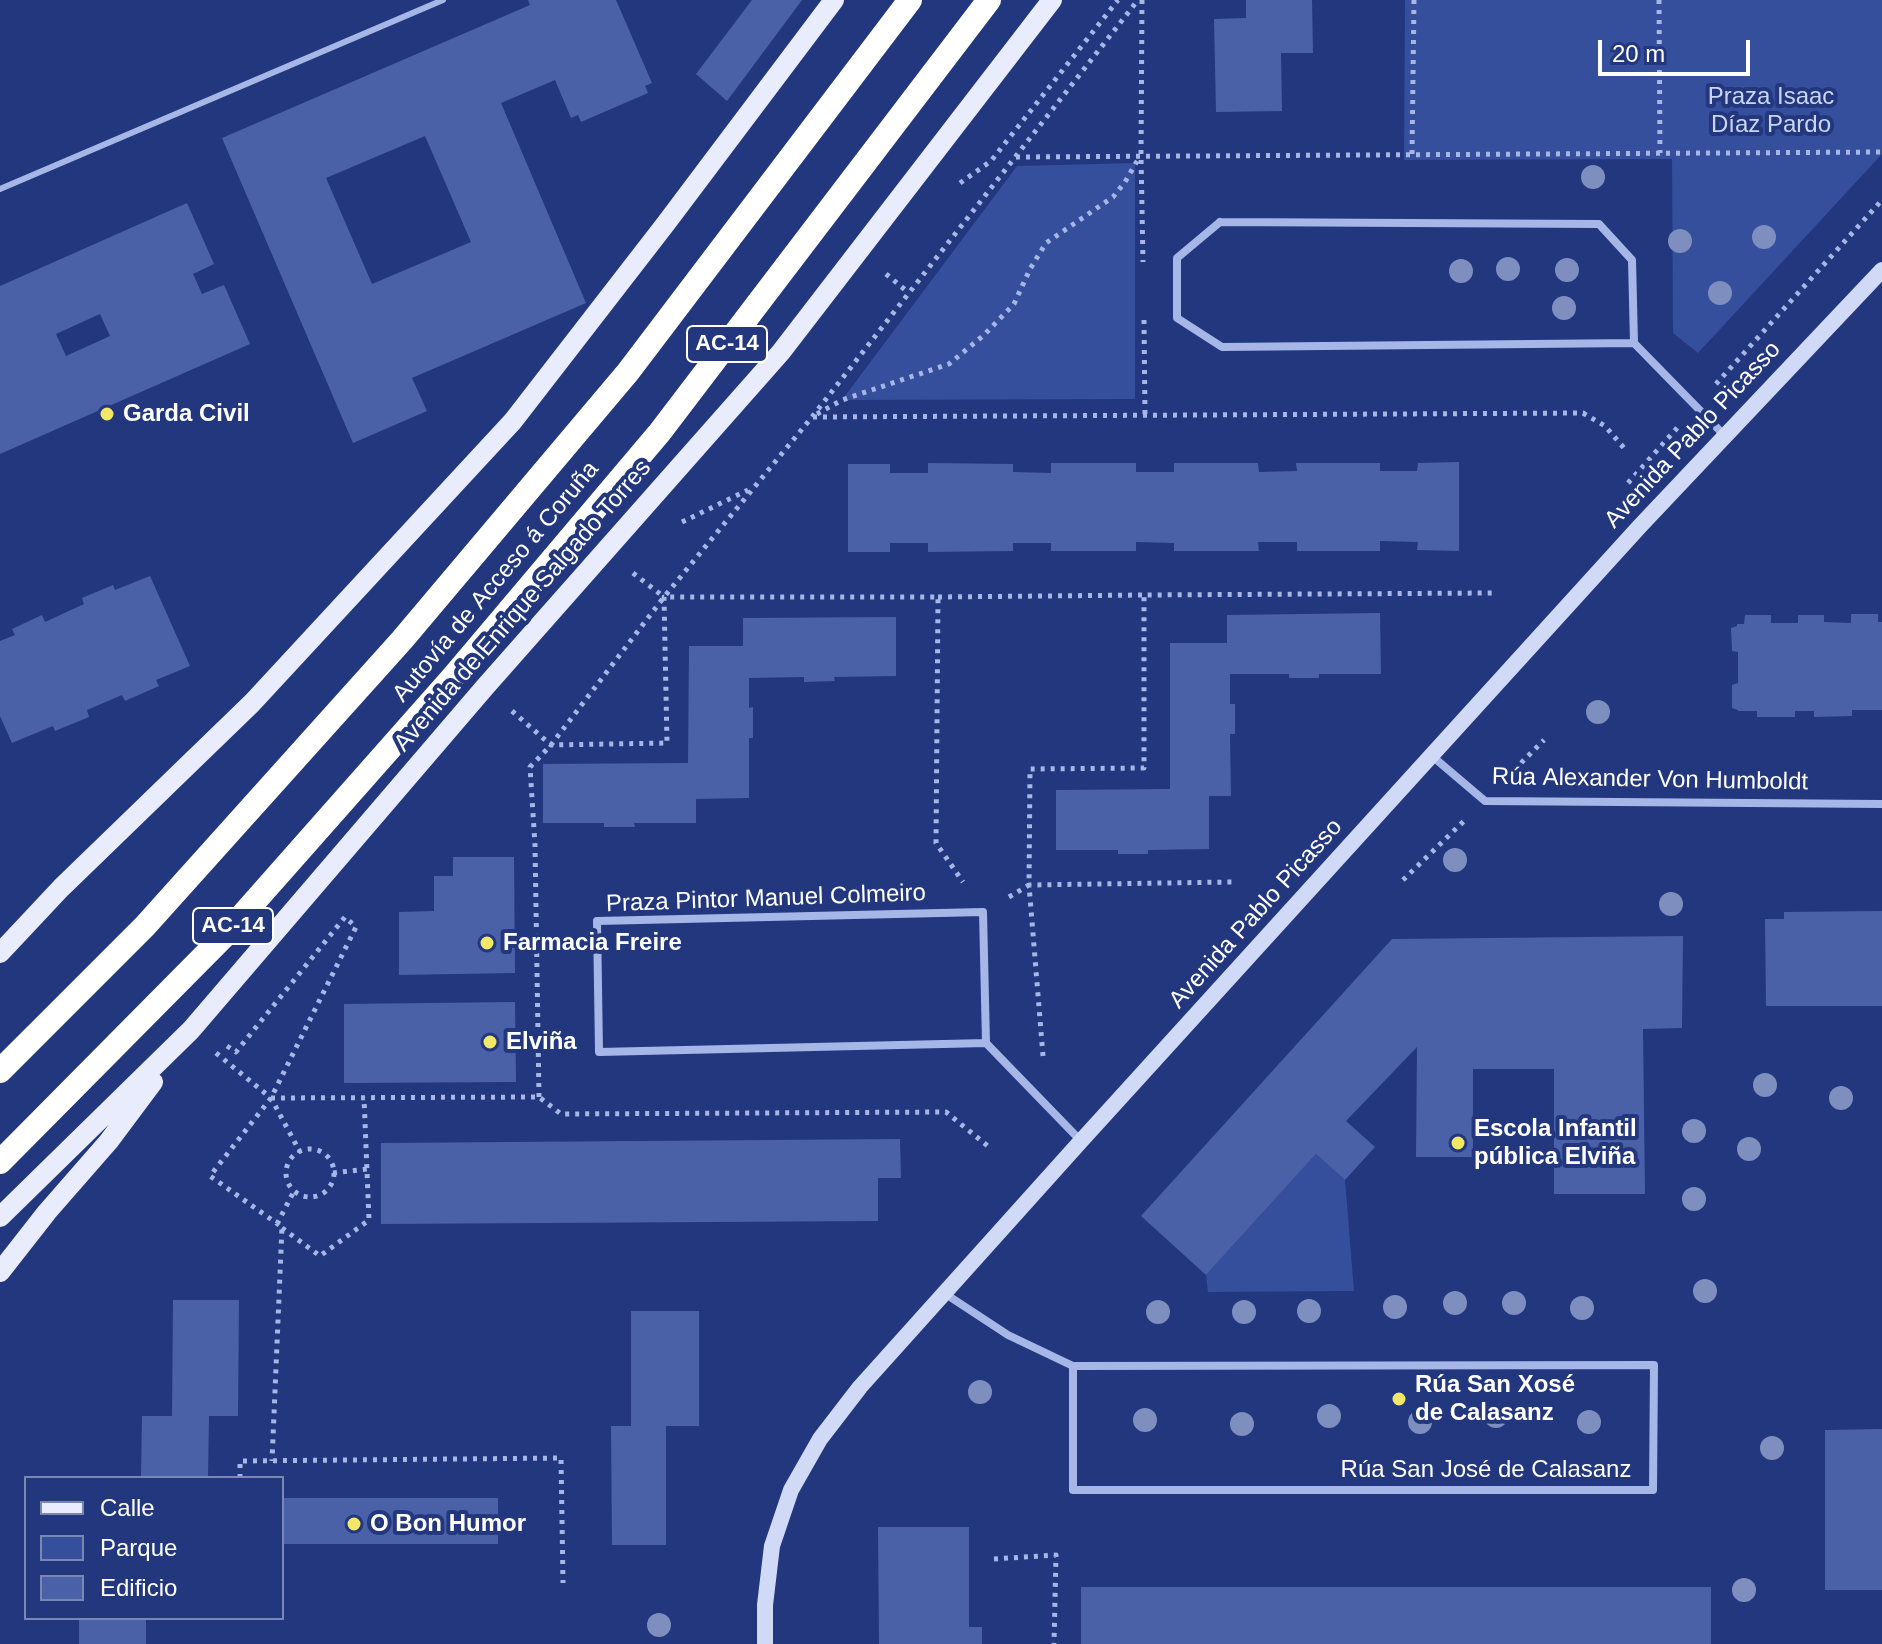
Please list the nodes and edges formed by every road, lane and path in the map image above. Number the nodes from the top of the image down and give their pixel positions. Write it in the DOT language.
graph roads {
  1 [pos="443,0"];
  2 [pos="834,0"];
  3 [pos="910,0"];
  4 [pos="989,0"];
  5 [pos="1052,0"];
  6 [pos="1118,0"];
  7 [pos="1140,0"];
  8 [pos="1414,0"];
  9 [pos="1659,0"];
  10 [pos="1882,152"];
  11 [pos="1660,153"];
  12 [pos="1412,154"];
  13 [pos="1141,155"];
  14 [pos="1016,157"];
  15 [pos="991,161"];
  16 [pos="0,189"];
  17 [pos="1882,270"];
  18 [pos="1634,343"];
  19 [pos="812,417"];
  20 [pos="1725,436"];
  21 [pos="1624,448"];
  22 [pos="753,488"];
  23 [pos="670,527"];
  24 [pos="632,572"];
  25 [pos="1493,593"];
  26 [pos="1144,595"];
  27 [pos="664,597"];
  28 [pos="938,597"];
  29 [pos="503,703"];
  30 [pos="551,745"];
  31 [pos="1432,756"];
  32 [pos="1882,804"];
  33 [pos="1232,882"];
  34 [pos="1029,885"];
  35 [pos="61,888"];
  36 [pos="983,912"];
  37 [pos="0,932"];
  38 [pos="0,953"];
  39 [pos="191,1030"];
  40 [pos="986,1043"];
  41 [pos="223,1044"];
  42 [pos="215,1053"];
  43 [pos="1044,1067"];
  44 [pos="0,1071"];
  45 [pos="539,1097"];
  46 [pos="271,1098"];
  47 [pos="364,1098"];
  48 [pos="1081,1141"];
  49 [pos="989,1147"];
  50 [pos="300,1152"];
  51 [pos="0,1162"];
  52 [pos="367,1169"];
  53 [pos="333,1173"];
  54 [pos="294,1191"];
  55 [pos="0,1217"];
  56 [pos="279,1225"];
  57 [pos="0,1272"];
  58 [pos="944,1293"];
  59 [pos="1073,1366"];
  60 [pos="272,1461"];
  61 [pos="240,1476"];
  62 [pos="994,1559"];
  63 [pos="563,1583"];
  64 [pos="765,1644"];
  65 [pos="1054,1644"];
  1 -- 16 [label="lane"];
  2 -- 35 [label="main road"];
  3 -- 44 [label="highway, Autovía de Acceso á Coruña / AC-14"];
  4 -- 51 [label="highway, Autovía de Acceso á Coruña / AC-14"];
  5 -- 39 [label="main road, Avenida de Enrique Salgado Torres"];
  6 -- 15 [label="path"];
  7 -- 13 [label="path"];
  7 -- 14 [label="path"];
  8 -- 12 [label="path"];
  9 -- 11 [label="path"];
  10 -- 11 [label="path"];
  11 -- 12 [label="path"];
  12 -- 13 [label="path"];
  13 -- 14 [label="path"];
  13 -- 19 [label="path"];
  14 -- 19 [label="path"];
  17 -- 20 [label="street, Avenida Pablo Picasso"];
  18 -- 18 [label="street"];
  18 -- 20 [label="street"];
  19 -- 21 [label="path"];
  19 -- 22 [label="path"];
  20 -- 31 [label="street, Avenida Pablo Picasso"];
  22 -- 23 [label="path"];
  22 -- 27 [label="path"];
  24 -- 27 [label="path"];
  25 -- 26 [label="path"];
  26 -- 28 [label="path"];
  26 -- 34 [label="path"];
  27 -- 28 [label="path"];
  27 -- 30 [label="path"];
  27 -- 30 [label="path"];
  28 -- 36 [label="path"];
  29 -- 30 [label="path"];
  30 -- 45 [label="path"];
  31 -- 32 [label="street, Rúa Alexander Von Humboldt"];
  31 -- 48 [label="street, Avenida Pablo Picasso"];
  33 -- 34 [label="path"];
  34 -- 36 [label="path"];
  34 -- 43 [label="path"];
  35 -- 37 [label="main road"];
  35 -- 38 [label="main road"];
  36 -- 40 [label="street"];
  36 -- 40 [label="street, Praza Pintor Manuel Colmeiro"];
  39 -- 55 [label="main road, Avenida de Enrique Salgado Torres"];
  39 -- 57 [label="main road"];
  40 -- 48 [label="street"];
  41 -- 46 [label="path"];
  42 -- 46 [label="path"];
  45 -- 47 [label="path"];
  45 -- 49 [label="path"];
  46 -- 47 [label="path"];
  46 -- 50 [label="path"];
  46 -- 56 [label="path"];
  47 -- 52 [label="path"];
  48 -- 58 [label="street, Avenida Pablo Picasso"];
  50 -- 53 [label="path"];
  50 -- 54 [label="path"];
  52 -- 53 [label="path"];
  52 -- 56 [label="path"];
  53 -- 54 [label="path"];
  54 -- 56 [label="path"];
  56 -- 60 [label="path"];
  58 -- 59 [label="street, Rúa San José de Calasanz"];
  58 -- 64 [label="street, Avenida Pablo Picasso"];
  59 -- 59 [label="street, Rúa San José de Calasanz"];
  60 -- 61 [label="path"];
  60 -- 63 [label="path"];
  62 -- 65 [label="path"];
}
